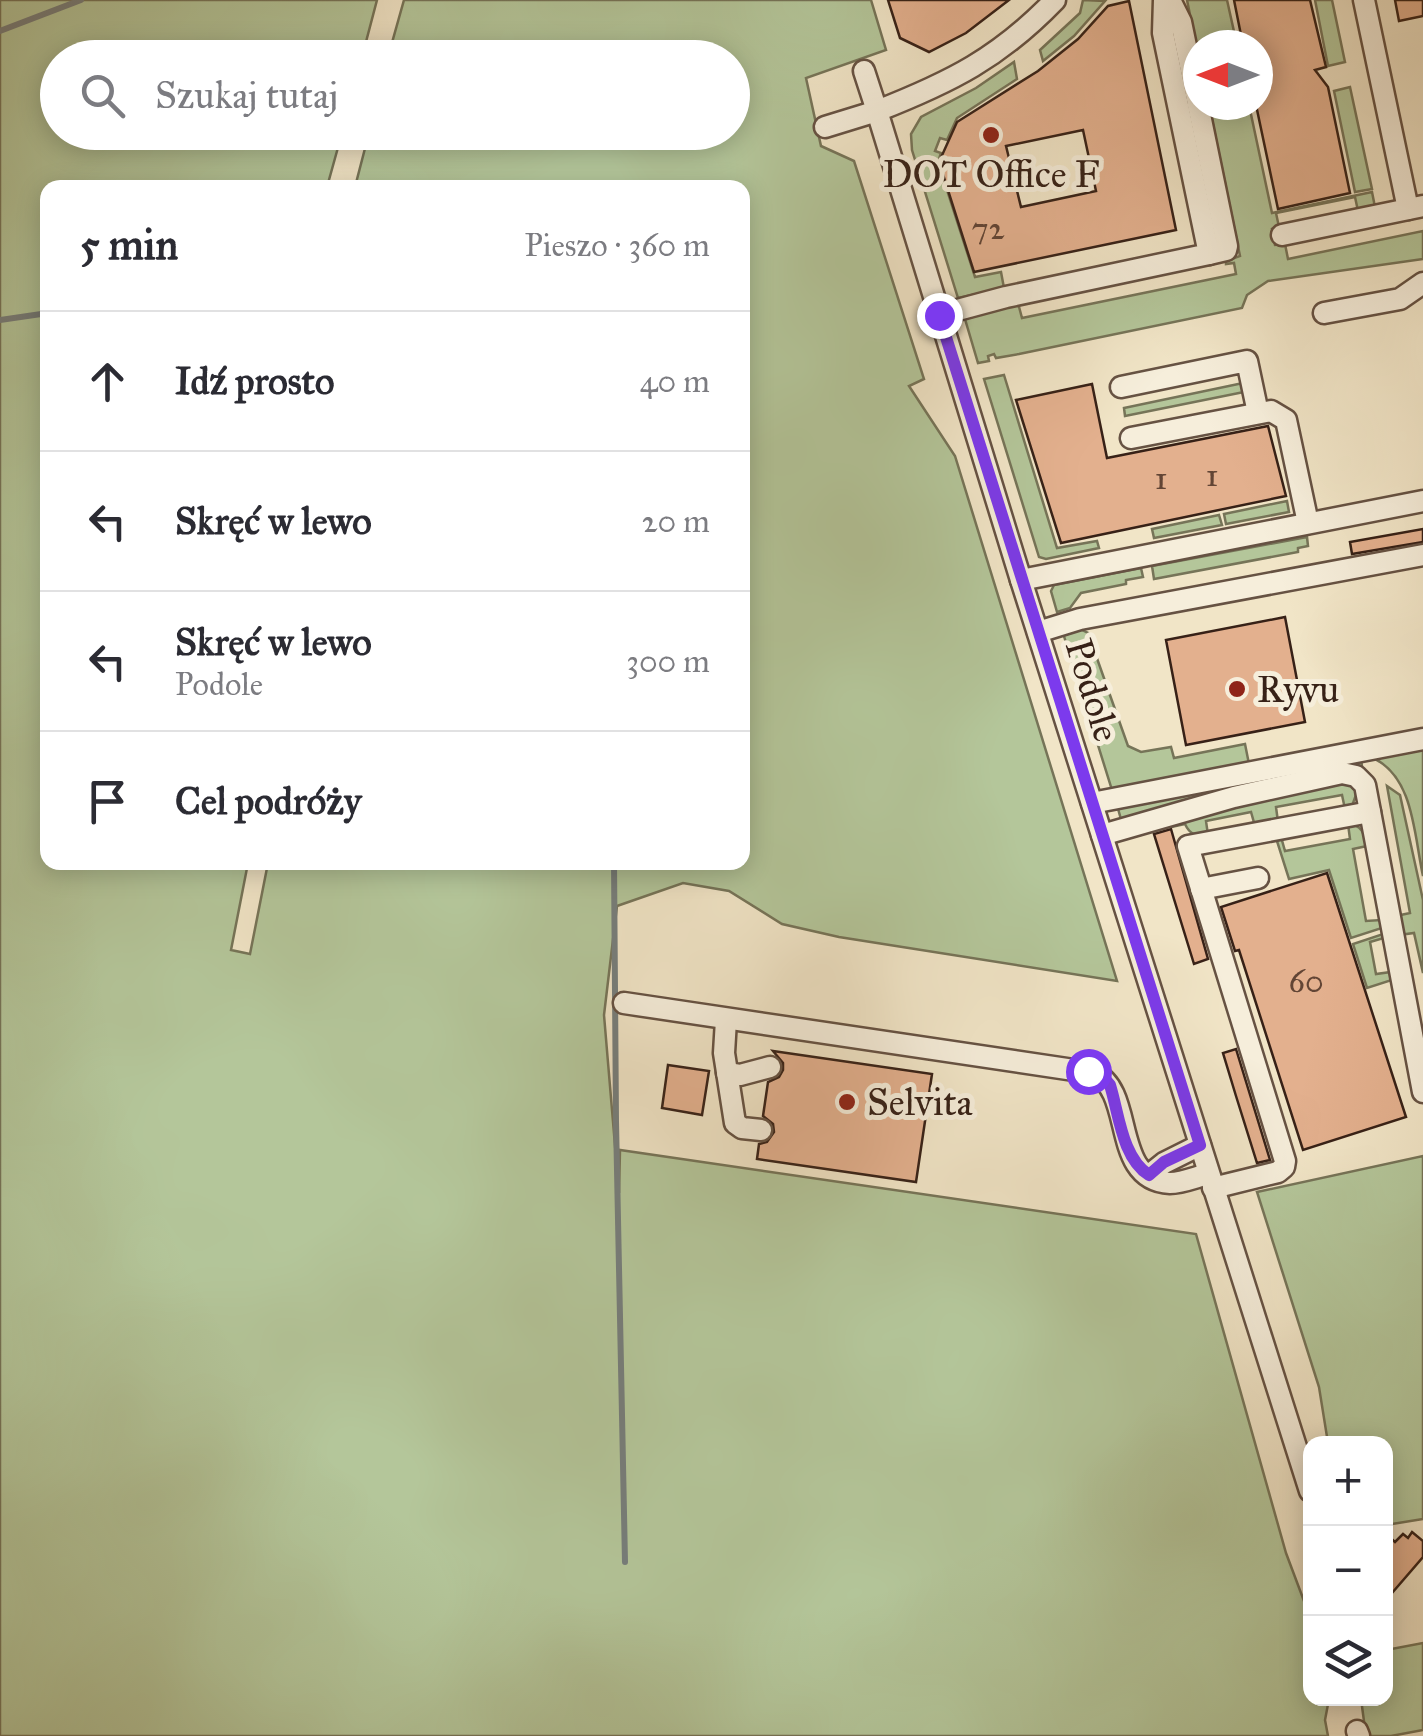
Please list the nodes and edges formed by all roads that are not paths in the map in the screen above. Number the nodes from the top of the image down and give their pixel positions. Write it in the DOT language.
graph roads {
  1 [pos="1055,0"];
  2 [pos="1167,0"];
  3 [pos="1364,0"];
  4 [pos="1183,32"];
  5 [pos="864,71"];
  6 [pos="877,111"];
  7 [pos="1199,120"];
  8 [pos="826,127"];
  9 [pos="1415,208"];
  10 [pos="1282,236"];
  11 [pos="1209,254"];
  12 [pos="1423,283"];
  13 [pos="1324,314"];
  14 [pos="939,315"];
  15 [pos="1122,387"];
  16 [pos="1258,413"];
  17 [pos="1130,438"];
  18 [pos="1423,501"];
  19 [pos="1308,523"];
  20 [pos="1423,555"];
  21 [pos="1021,580"];
  22 [pos="1038,632"];
  23 [pos="1423,738"];
  24 [pos="1092,803"];
  25 [pos="1370,812"];
  26 [pos="1102,835"];
  27 [pos="1258,878"];
  28 [pos="1201,889"];
  29 [pos="624,1003"];
  30 [pos="726,1020"];
  31 [pos="770,1068"];
  32 [pos="727,1074"];
  33 [pos="1423,1092"];
  34 [pos="760,1130"];
  35 [pos="1200,1145"];
  36 [pos="1149,1175"];
  37 [pos="1210,1181"];
  38 [pos="1303,1470"];
  1 -- 6 [label="street"];
  2 -- 4 [label="street"];
  2 -- 11 [label="street"];
  3 -- 9 [label="street"];
  5 -- 6 [label="street, Podole"];
  6 -- 8 [label="street"];
  6 -- 14 [label="street, Podole"];
  7 -- 11 [label="street"];
  9 -- 10 [label="street"];
  11 -- 14 [label="street"];
  12 -- 13 [label="street"];
  14 -- 21 [label="street, Podole"];
  15 -- 16 [label="street"];
  16 -- 17 [label="street"];
  16 -- 19 [label="street"];
  18 -- 19 [label="street"];
  19 -- 21 [label="street"];
  20 -- 22 [label="street"];
  21 -- 22 [label="street, Podole"];
  22 -- 24 [label="street, Podole"];
  23 -- 24 [label="street"];
  24 -- 26 [label="street, Podole"];
  25 -- 26 [label="street"];
  25 -- 28 [label="street"];
  25 -- 33 [label="street"];
  26 -- 35 [label="street, Podole"];
  27 -- 28 [label="street"];
  28 -- 37 [label="street"];
  29 -- 30 [label="street"];
  30 -- 32 [label="street"];
  30 -- 36 [label="street"];
  31 -- 32 [label="street"];
  32 -- 34 [label="street"];
  35 -- 36 [label="street"];
  35 -- 37 [label="street, Podole"];
  36 -- 37 [label="street"];
  37 -- 38 [label="street, Podole"];
}
